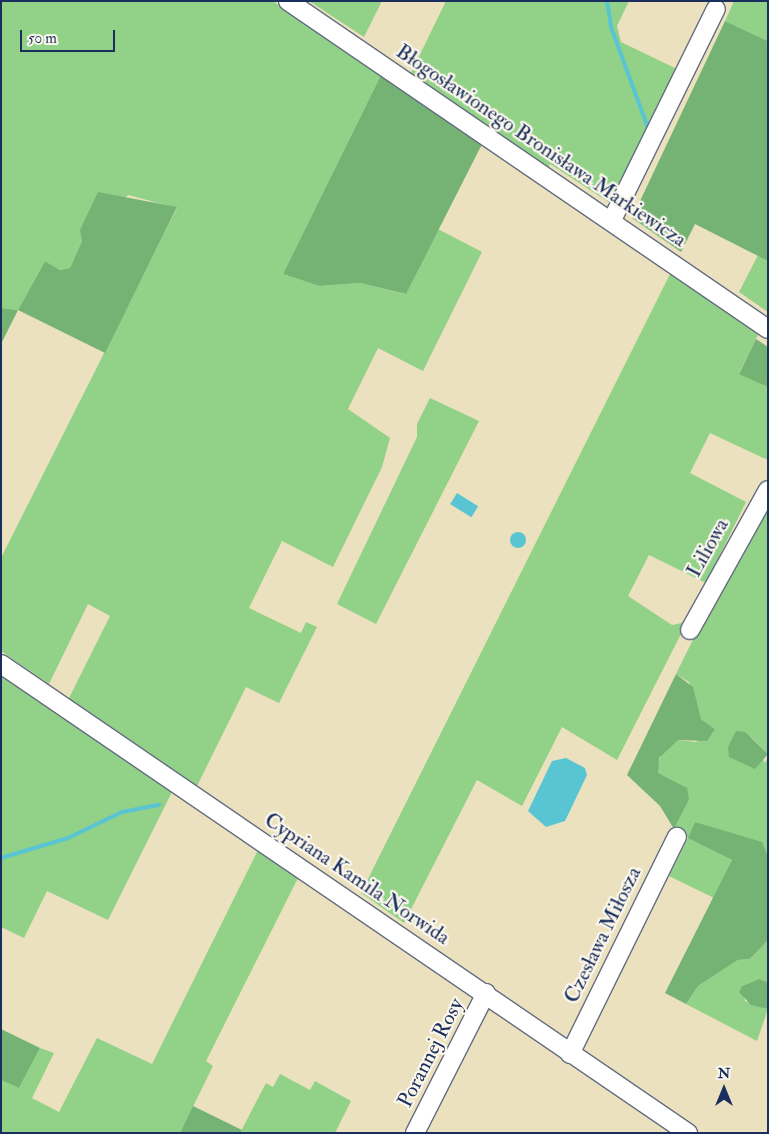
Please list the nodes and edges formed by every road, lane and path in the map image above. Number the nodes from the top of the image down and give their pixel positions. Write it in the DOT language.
graph roads {
  1 [pos="288,1"];
  2 [pos="716,9"];
  3 [pos="612,220"];
  4 [pos="768,329"];
  5 [pos="768,490"];
  6 [pos="690,630"];
  7 [pos="1,664"];
  8 [pos="677,837"];
  9 [pos="486,993"];
  10 [pos="570,1054"];
  11 [pos="415,1133"];
  12 [pos="688,1133"];
  1 -- 3 [label="street, Błogosławionego Bronisława Markiewicza"];
  2 -- 3 [label="street"];
  3 -- 4 [label="street, Błogosławionego Bronisława Markiewicza"];
  5 -- 6 [label="street, Liliowa"];
  7 -- 9 [label="street, Cypriana Kamila Norwida"];
  8 -- 10 [label="street, Czesława Miłosza"];
  9 -- 10 [label="street, Cypriana Kamila Norwida"];
  9 -- 11 [label="street, Porannej Rosy"];
  10 -- 12 [label="street, Cypriana Kamila Norwida"];
}
